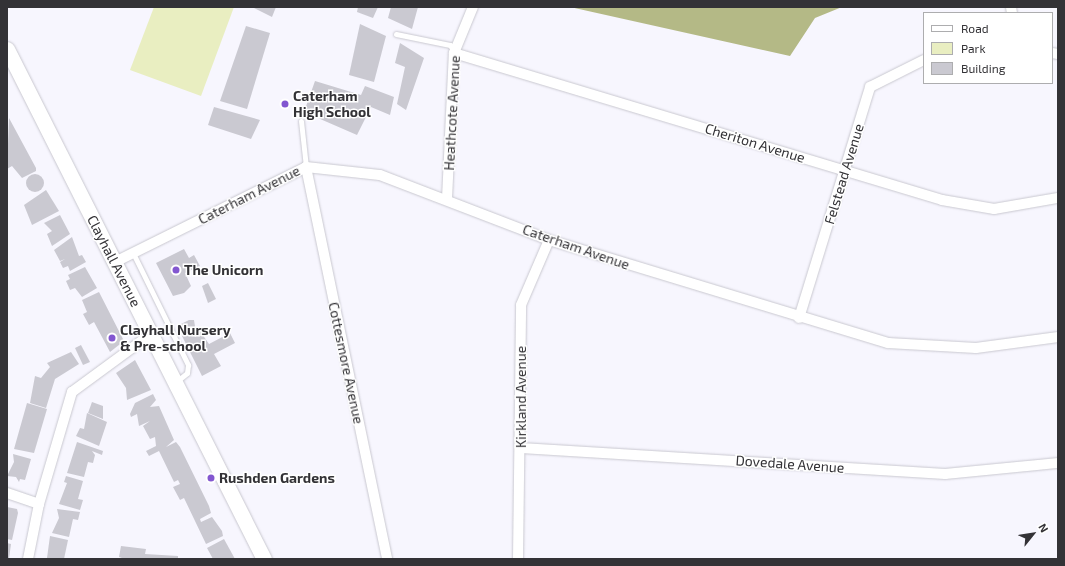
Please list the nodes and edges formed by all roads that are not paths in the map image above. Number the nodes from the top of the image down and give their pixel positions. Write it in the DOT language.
graph roads {
  1 [pos="473,7"];
  2 [pos="396,34"];
  3 [pos="7,50"];
  4 [pos="454,53"];
  5 [pos="923,60"];
  6 [pos="301,121"];
  7 [pos="306,167"];
  8 [pos="846,170"];
  9 [pos="447,198"];
  10 [pos="1058,198"];
  11 [pos="549,240"];
  12 [pos="133,254"];
  13 [pos="115,262"];
  14 [pos="800,318"];
  15 [pos="151,334"];
  16 [pos="1058,337"];
  17 [pos="175,383"];
  18 [pos="521,448"];
  19 [pos="1058,464"];
  20 [pos="7,493"];
  21 [pos="38,504"];
  22 [pos="28,559"];
  23 [pos="264,559"];
  24 [pos="387,559"];
  25 [pos="518,559"];
  1 -- 4 [label="street, Heathcote Avenue"];
  2 -- 4 [label="lane"];
  3 -- 13 [label="street, Clayhall Avenue"];
  4 -- 8 [label="street, Cheriton Avenue"];
  4 -- 9 [label="street, Heathcote Avenue"];
  5 -- 8 [label="street, Felstead Avenue"];
  6 -- 7 [label="lane"];
  7 -- 9 [label="street, Caterham Avenue"];
  7 -- 12 [label="street, Caterham Avenue"];
  7 -- 24 [label="street, Cottesmore Avenue"];
  8 -- 10 [label="street, Cheriton Avenue"];
  8 -- 14 [label="street, Felstead Avenue"];
  9 -- 11 [label="street, Caterham Avenue"];
  11 -- 14 [label="street, Caterham Avenue"];
  11 -- 18 [label="street, Kirkland Avenue"];
  12 -- 13 [label="street, Caterham Avenue"];
  12 -- 17 [label="lane"];
  13 -- 15 [label="street, Clayhall Avenue"];
  14 -- 16 [label="street, Caterham Avenue"];
  15 -- 17 [label="street, Clayhall Avenue"];
  15 -- 21 [label="street"];
  17 -- 23 [label="street, Clayhall Avenue"];
  18 -- 19 [label="street, Dovedale Avenue"];
  18 -- 25 [label="street, Kirkland Avenue"];
  20 -- 21 [label="street"];
  21 -- 22 [label="street"];
}
